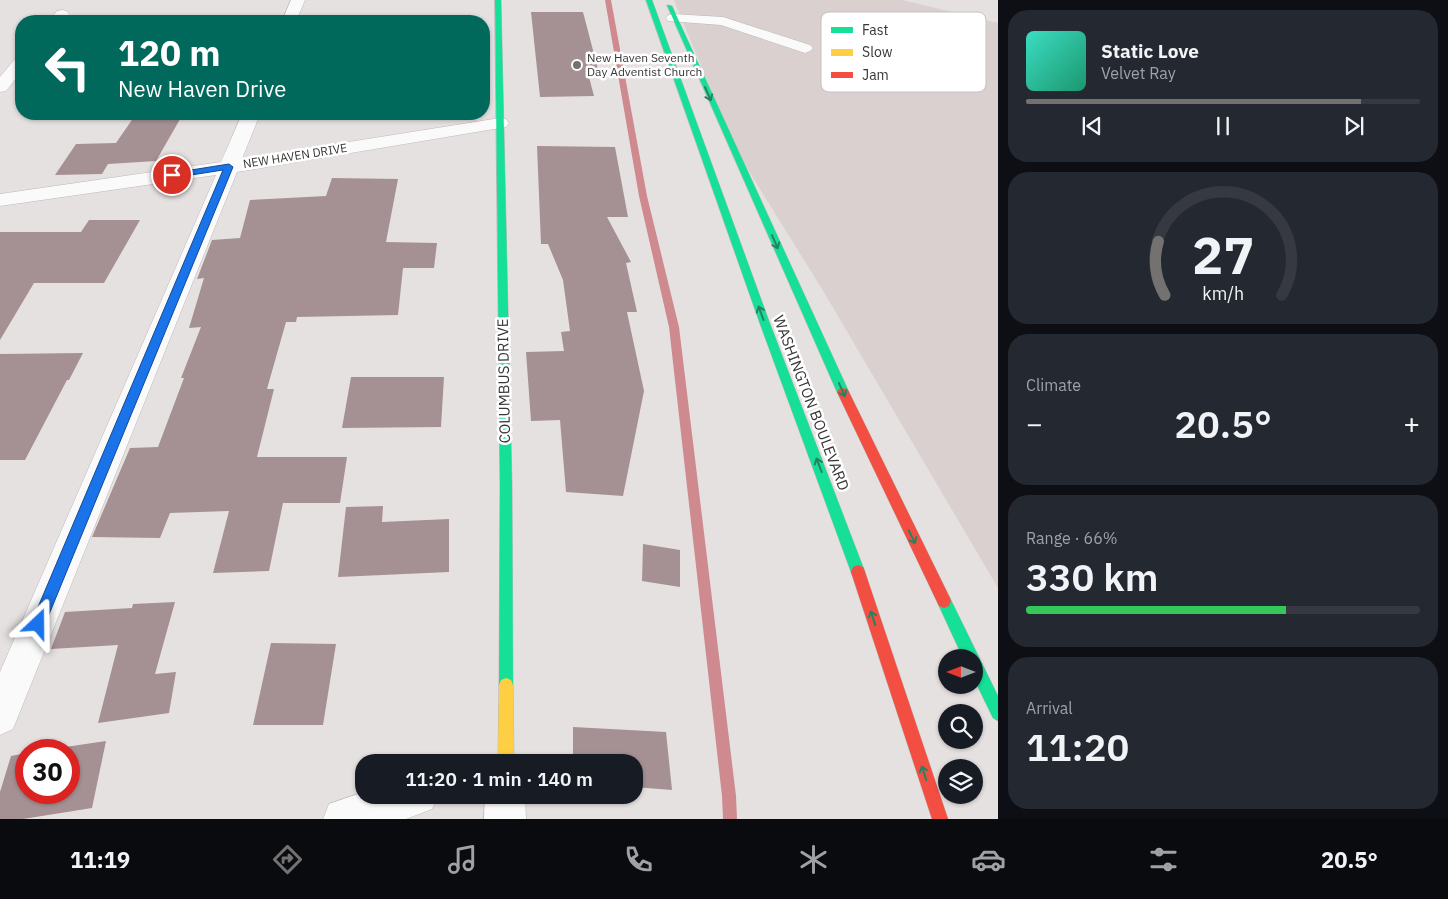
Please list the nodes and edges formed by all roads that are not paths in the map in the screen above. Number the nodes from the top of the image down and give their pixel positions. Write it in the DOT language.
graph roads {
  1 [pos="298,0"];
  2 [pos="498,0"];
  3 [pos="649,0"];
  4 [pos="667,0"];
  5 [pos="292,15"];
  6 [pos="673,18"];
  7 [pos="805,48"];
  8 [pos="15,69"];
  9 [pos="0,87"];
  10 [pos="248,120"];
  11 [pos="500,124"];
  12 [pos="229,167"];
  13 [pos="0,200"];
  14 [pos="967,649"];
  15 [pos="983,682"];
  16 [pos="998,714"];
  17 [pos="0,716"];
  18 [pos="506,754"];
  19 [pos="390,804"];
  20 [pos="505,804"];
  21 [pos="344,819"];
  22 [pos="505,819"];
  23 [pos="940,819"];
  1 -- 5 [label="street"];
  2 -- 11 [label="main road, COLUMBUS DRIVE"];
  23 -- 3 [label="main road, WASHINGTON BOULEVARD, one-way"];
  4 -- 6 [label="main road, WASHINGTON BOULEVARD"];
  6 -- 7 [label="street"];
  6 -- 14 [label="main road, WASHINGTON BOULEVARD, one-way"];
  8 -- 9 [label="street"];
  10 -- 12 [label="street"];
  11 -- 12 [label="street, NEW HAVEN DRIVE"];
  11 -- 18 [label="main road, COLUMBUS DRIVE"];
  12 -- 13 [label="street, NEW HAVEN DRIVE"];
  12 -- 17 [label="street"];
  15 -- 16 [label="main road"];
  19 -- 21 [label="street"];
  20 -- 22 [label="street"];
}
